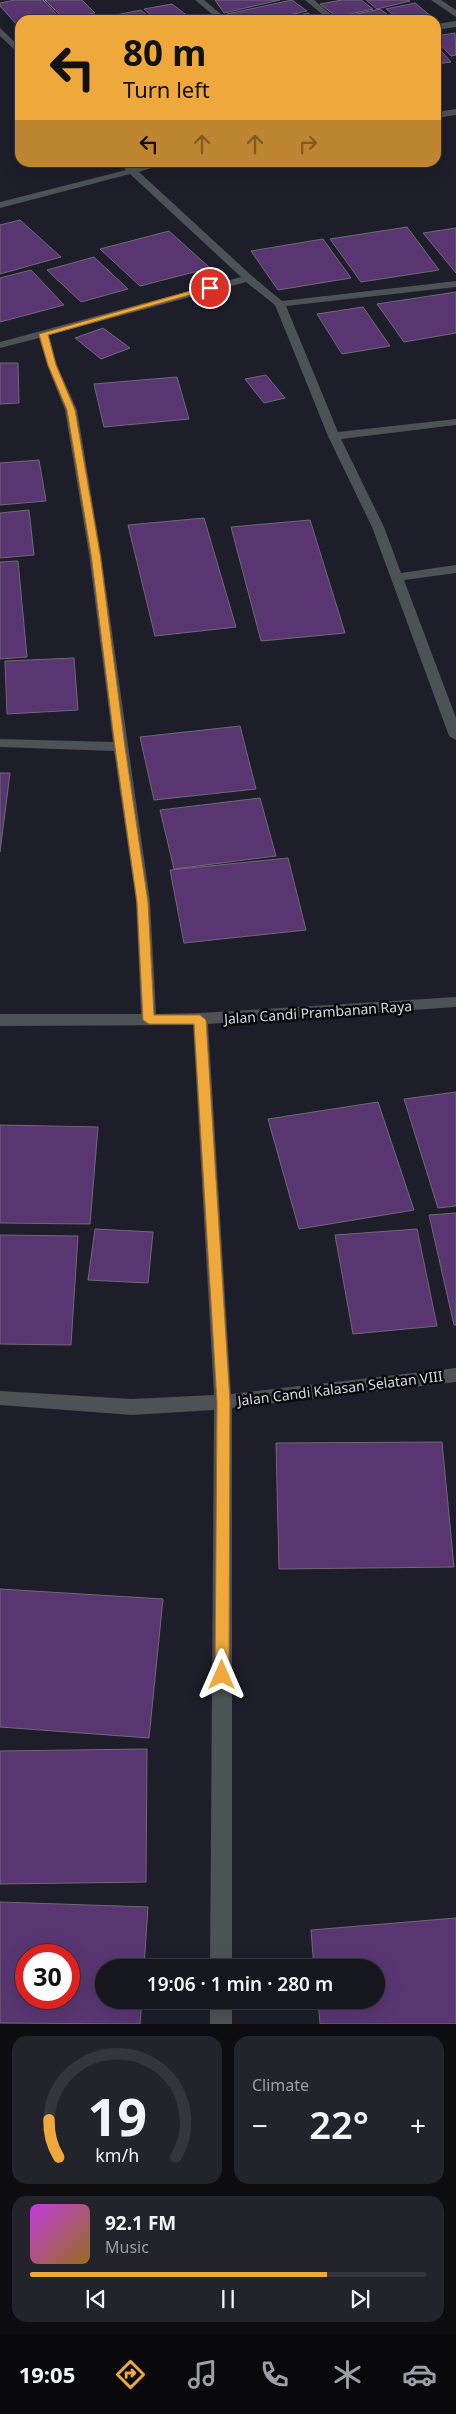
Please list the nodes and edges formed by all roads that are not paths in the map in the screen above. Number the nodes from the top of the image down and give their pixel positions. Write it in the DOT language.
graph roads {
  1 [pos="200,0"];
  2 [pos="309,0"];
  3 [pos="435,0"];
  4 [pos="456,14"];
  5 [pos="218,15"];
  6 [pos="328,15"];
  7 [pos="456,24"];
  8 [pos="441,26"];
  9 [pos="0,31"];
  10 [pos="15,47"];
  11 [pos="456,112"];
  12 [pos="441,114"];
  13 [pos="127,167"];
  14 [pos="151,167"];
  15 [pos="132,173"];
  16 [pos="0,205"];
  17 [pos="248,278"];
  18 [pos="456,284"];
  19 [pos="280,304"];
  20 [pos="43,334"];
  21 [pos="0,345"];
  22 [pos="456,422"];
  23 [pos="334,436"];
  24 [pos="456,569"];
  25 [pos="399,577"];
  26 [pos="456,736"];
  27 [pos="0,744"];
  28 [pos="120,747"];
  29 [pos="456,1002"];
  30 [pos="0,1020"];
  31 [pos="149,1020"];
  32 [pos="200,1020"];
  33 [pos="456,1375"];
  34 [pos="0,1398"];
  35 [pos="223,1402"];
  36 [pos="221,1959"];
  37 [pos="221,2009"];
  38 [pos="220,2024"];
  1 -- 5 [label="street"];
  2 -- 6 [label="street"];
  3 -- 4 [label="street"];
  7 -- 8 [label="street"];
  9 -- 10 [label="street"];
  11 -- 12 [label="street"];
  13 -- 15 [label="street"];
  14 -- 15 [label="street"];
  15 -- 16 [label="street"];
  15 -- 17 [label="street"];
  17 -- 19 [label="street"];
  17 -- 20 [label="street"];
  18 -- 19 [label="street"];
  19 -- 23 [label="street"];
  20 -- 21 [label="street"];
  20 -- 28 [label="street"];
  22 -- 23 [label="street"];
  23 -- 25 [label="street"];
  24 -- 25 [label="street"];
  25 -- 26 [label="street"];
  27 -- 28 [label="street"];
  28 -- 31 [label="street"];
  29 -- 32 [label="street, Jalan Candi Prambanan Raya"];
  30 -- 31 [label="street, Jalan Candi Prambanan Raya"];
  31 -- 32 [label="street, Jalan Candi Prambanan Raya"];
  32 -- 35 [label="street"];
  33 -- 35 [label="street, Jalan Candi Kalasan Selatan VIII"];
  34 -- 35 [label="street, Jalan Candi Kalasan Selatan VIII"];
  35 -- 36 [label="street"];
  37 -- 38 [label="street"];
}
